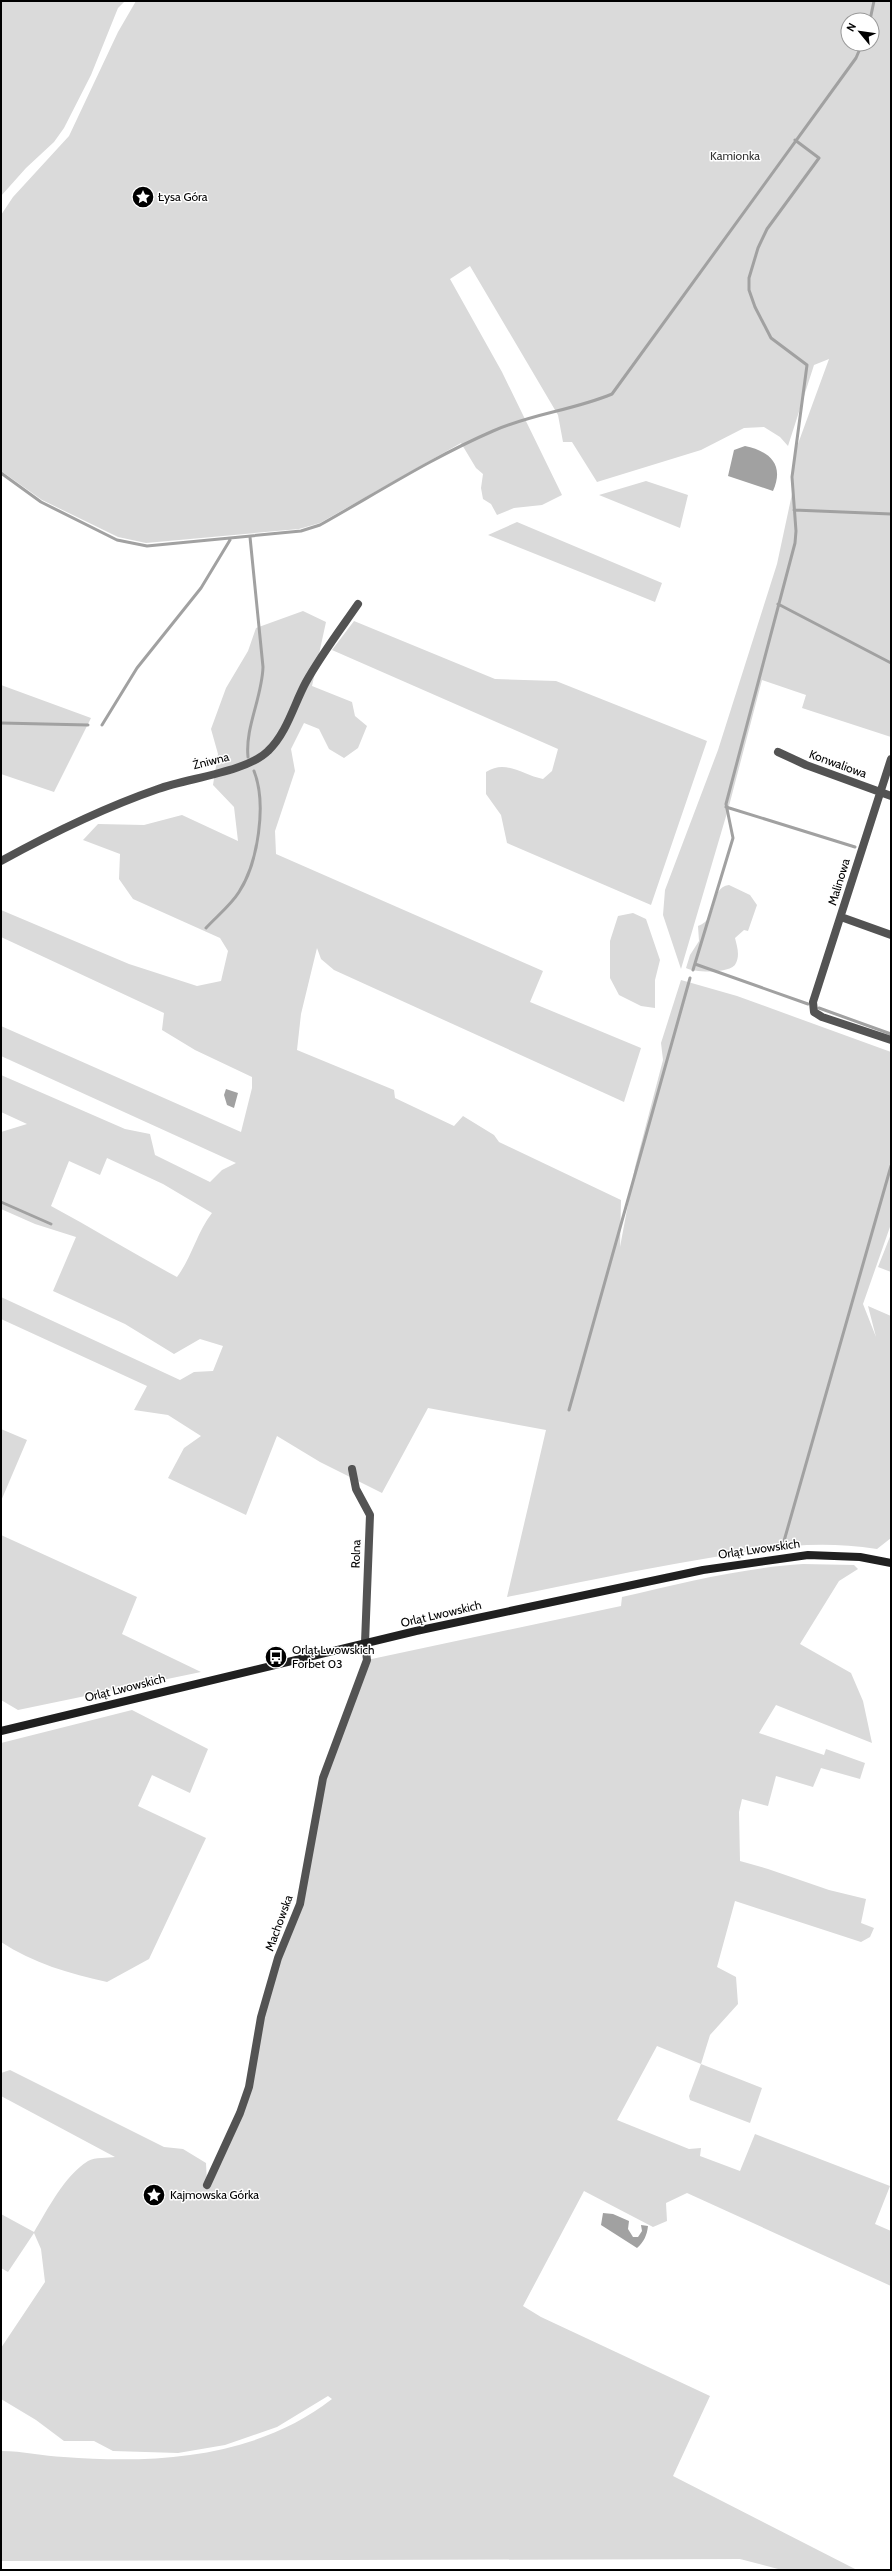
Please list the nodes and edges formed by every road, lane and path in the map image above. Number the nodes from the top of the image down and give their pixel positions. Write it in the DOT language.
graph roads {
  1 [pos="358,604"];
  2 [pos="778,752"];
  3 [pos="891,759"];
  4 [pos="880,792"];
  5 [pos="891,796"];
  6 [pos="1,860"];
  7 [pos="841,917"];
  8 [pos="891,935"];
  9 [pos="891,1040"];
  10 [pos="352,1469"];
  11 [pos="891,1563"];
  12 [pos="365,1643"];
  13 [pos="1,1731"];
  14 [pos="207,2185"];
  1 -- 6 [label="street, Żniwna"];
  2 -- 4 [label="street, Konwaliowa"];
  3 -- 4 [label="street, Malinowa"];
  4 -- 5 [label="street, Konwaliowa"];
  4 -- 7 [label="street, Malinowa"];
  7 -- 8 [label="street"];
  7 -- 9 [label="street, Malinowa"];
  10 -- 12 [label="street, Rolna"];
  11 -- 12 [label="street, Orląt Lwowskich"];
  12 -- 13 [label="street, Orląt Lwowskich"];
  12 -- 14 [label="street, Machowska"];
}
